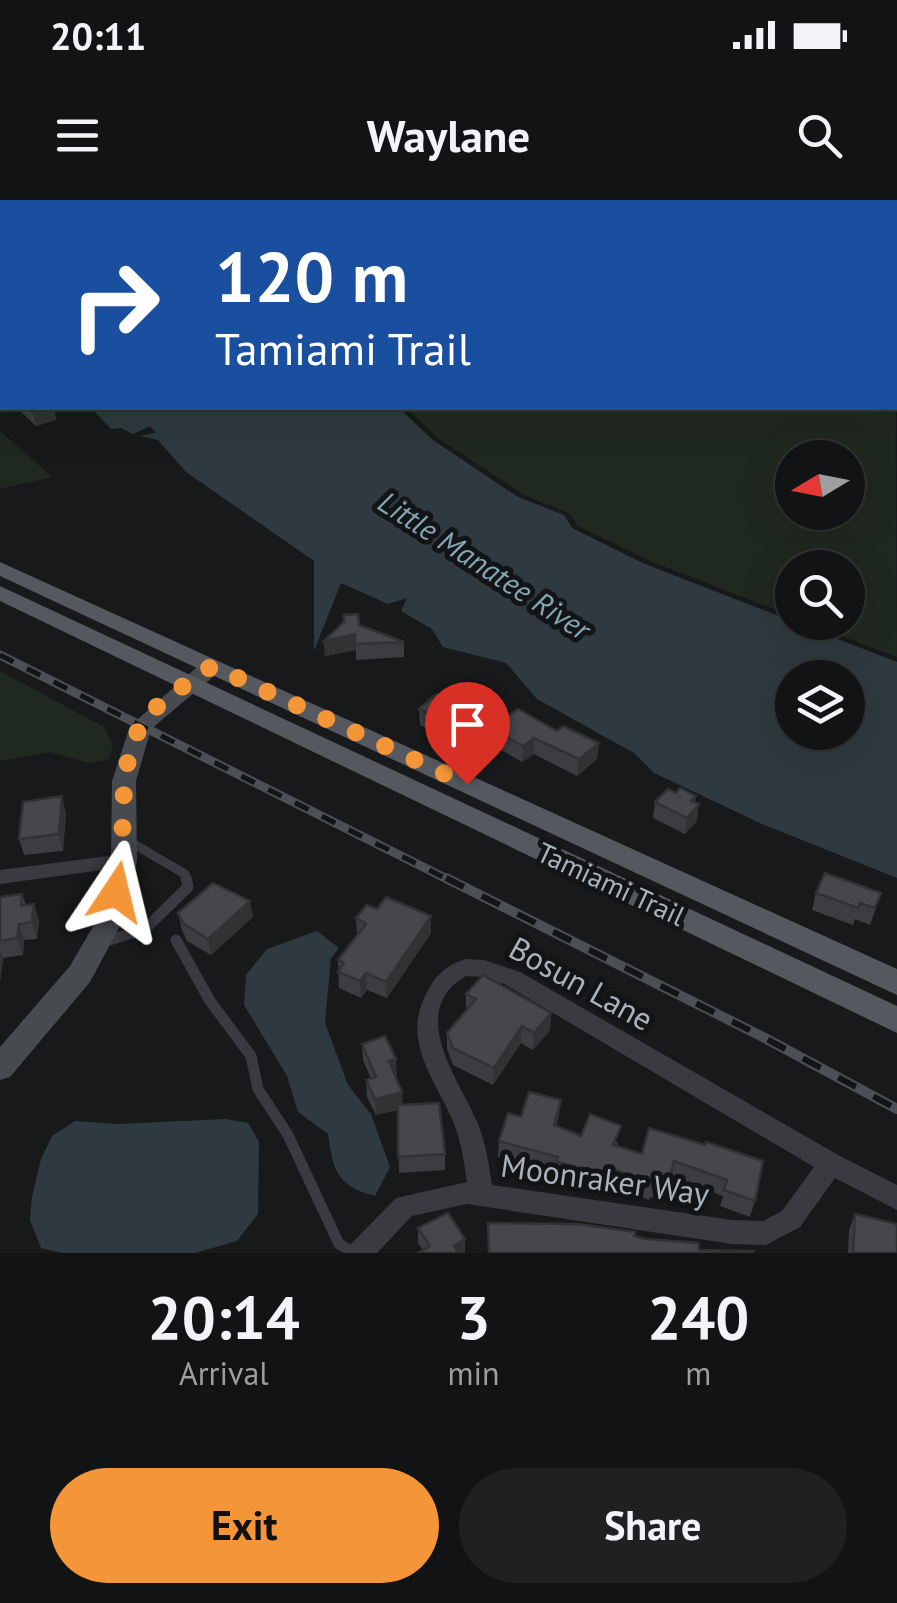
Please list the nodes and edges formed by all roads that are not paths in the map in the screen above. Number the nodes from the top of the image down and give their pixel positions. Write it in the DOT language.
graph roads {
  1 [pos="0,568"];
  2 [pos="0,593"];
  3 [pos="212,666"];
  4 [pos="189,683"];
  5 [pos="124,850"];
  6 [pos="0,877"];
  7 [pos="176,940"];
  8 [pos="97,943"];
  9 [pos="897,984"];
  10 [pos="897,1020"];
  11 [pos="0,1068"];
  12 [pos="831,1164"];
  13 [pos="481,1195"];
  14 [pos="897,1198"];
  15 [pos="357,1253"];
  1 -- 3 [label="main road, Tamiami Trail"];
  2 -- 4 [label="main road, Tamiami Trail"];
  3 -- 4 [label="street"];
  3 -- 9 [label="main road, Tamiami Trail"];
  4 -- 5 [label="street"];
  4 -- 10 [label="main road, Tamiami Trail"];
  5 -- 6 [label="street"];
  5 -- 8 [label="street"];
  5 -- 8 [label="lane"];
  7 -- 15 [label="lane"];
  8 -- 11 [label="street"];
  12 -- 13 [label="street, Moonraker Way"];
  12 -- 13 [label="street, Bosun Lane"];
  12 -- 14 [label="street"];
  13 -- 15 [label="street, Moonraker Way"];
}
